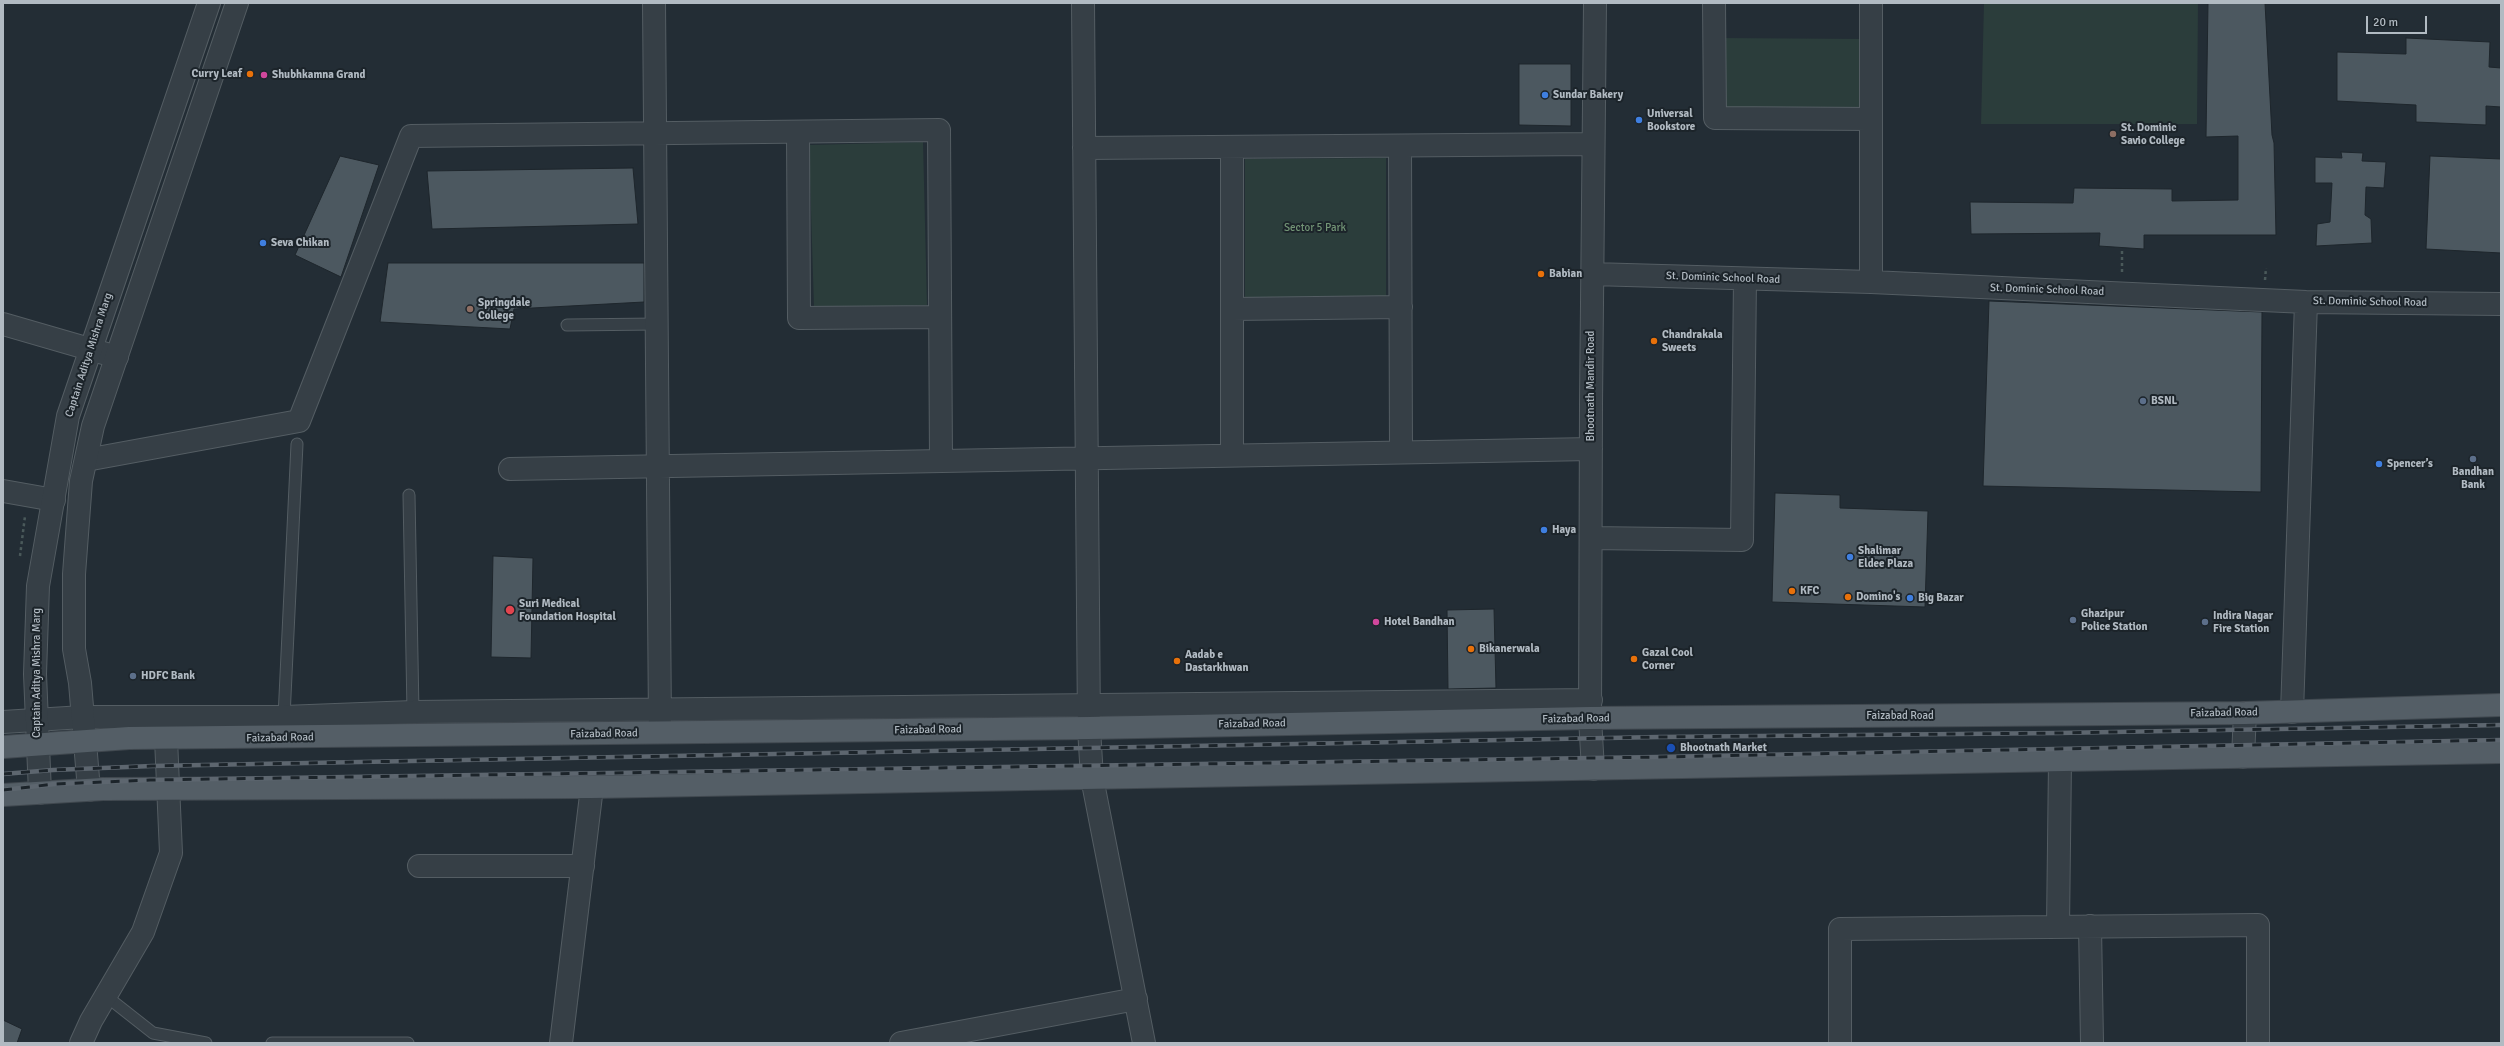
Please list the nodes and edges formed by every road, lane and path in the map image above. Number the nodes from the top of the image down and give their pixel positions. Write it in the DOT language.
graph roads {
  1 [pos="209,3"];
  2 [pos="237,3"];
  3 [pos="654,3"];
  4 [pos="1083,3"];
  5 [pos="1595,3"];
  6 [pos="1714,3"];
  7 [pos="1871,3"];
  8 [pos="1871,119"];
  9 [pos="798,132"];
  10 [pos="656,134"];
  11 [pos="1593,144"];
  12 [pos="1400,146"];
  13 [pos="1232,147"];
  14 [pos="1084,148"];
  15 [pos="2122,248"];
  16 [pos="1592,274"];
  17 [pos="1746,279"];
  18 [pos="1871,282"];
  19 [pos="2122,293"];
  20 [pos="2306,302"];
  21 [pos="2501,304"];
  22 [pos="1400,307"];
  23 [pos="1232,309"];
  24 [pos="940,317"];
  25 [pos="3,324"];
  26 [pos="657,324"];
  27 [pos="567,325"];
  28 [pos="91,350"];
  29 [pos="116,357"];
  30 [pos="297,444"];
  31 [pos="1591,449"];
  32 [pos="1401,452"];
  33 [pos="1232,455"];
  34 [pos="1087,457"];
  35 [pos="941,459"];
  36 [pos="86,460"];
  37 [pos="658,464"];
  38 [pos="510,469"];
  39 [pos="3,491"];
  40 [pos="409,495"];
  41 [pos="54,500"];
  42 [pos="1591,538"];
  43 [pos="1089,705"];
  44 [pos="2501,705"];
  45 [pos="1590,709"];
  46 [pos="660,710"];
  47 [pos="413,712"];
  48 [pos="2292,712"];
  49 [pos="2245,713"];
  50 [pos="83,717"];
  51 [pos="284,717"];
  52 [pos="38,719"];
  53 [pos="3,722"];
  54 [pos="1089,728"];
  55 [pos="660,733"];
  56 [pos="166,739"];
  57 [pos="85,741"];
  58 [pos="37,744"];
  59 [pos="3,747"];
  60 [pos="2501,752"];
  61 [pos="2243,758"];
  62 [pos="2060,761"];
  63 [pos="1593,769"];
  64 [pos="1092,778"];
  65 [pos="592,787"];
  66 [pos="169,789"];
  67 [pos="89,790"];
  68 [pos="40,793"];
  69 [pos="3,795"];
  70 [pos="419,866"];
  71 [pos="582,866"];
  72 [pos="2090,926"];
  73 [pos="2058,927"];
  74 [pos="106,996"];
  75 [pos="1136,999"];
  76 [pos="81,1043"];
  77 [pos="206,1043"];
  78 [pos="272,1043"];
  79 [pos="408,1043"];
  80 [pos="561,1043"];
  81 [pos="901,1043"];
  82 [pos="1144,1043"];
  83 [pos="1840,1043"];
  84 [pos="2092,1043"];
  85 [pos="2258,1043"];
  1 -- 28 [label="street, Captain Aditya Mishra Marg"];
  2 -- 29 [label="street"];
  3 -- 10 [label="street"];
  4 -- 14 [label="street"];
  5 -- 11 [label="street, Bhootnath Mandir Road"];
  6 -- 8 [label="street"];
  7 -- 8 [label="street"];
  8 -- 18 [label="street"];
  9 -- 10 [label="street"];
  9 -- 24 [label="street"];
  9 -- 24 [label="street"];
  10 -- 26 [label="street"];
  10 -- 36 [label="street"];
  11 -- 12 [label="street"];
  11 -- 16 [label="street, Bhootnath Mandir Road"];
  12 -- 13 [label="street"];
  12 -- 22 [label="street"];
  13 -- 14 [label="street"];
  13 -- 23 [label="street"];
  14 -- 34 [label="street"];
  15 -- 19 [label="path"];
  16 -- 17 [label="street, St. Dominic School Road"];
  16 -- 31 [label="street, Bhootnath Mandir Road"];
  17 -- 18 [label="street, St. Dominic School Road"];
  17 -- 42 [label="street"];
  18 -- 19 [label="street, St. Dominic School Road"];
  19 -- 20 [label="street, St. Dominic School Road"];
  20 -- 21 [label="street, St. Dominic School Road"];
  20 -- 48 [label="street"];
  22 -- 23 [label="street"];
  22 -- 32 [label="street"];
  23 -- 33 [label="street"];
  24 -- 35 [label="street"];
  25 -- 28 [label="street"];
  26 -- 27 [label="lane"];
  26 -- 37 [label="street"];
  28 -- 29 [label="street"];
  28 -- 41 [label="street, Captain Aditya Mishra Marg"];
  29 -- 36 [label="street"];
  30 -- 51 [label="lane"];
  31 -- 32 [label="street"];
  31 -- 42 [label="street, Bhootnath Mandir Road"];
  32 -- 33 [label="street"];
  33 -- 34 [label="street"];
  34 -- 35 [label="street"];
  34 -- 43 [label="street"];
  35 -- 37 [label="street"];
  36 -- 50 [label="street"];
  37 -- 38 [label="street"];
  37 -- 46 [label="street"];
  39 -- 41 [label="street"];
  40 -- 47 [label="lane"];
  41 -- 52 [label="street, Captain Aditya Mishra Marg"];
  42 -- 45 [label="street, Bhootnath Mandir Road"];
  43 -- 45 [label="street"];
  43 -- 46 [label="street"];
  43 -- 54 [label="street"];
  44 -- 48 [label="main road, Faizabad Road"];
  45 -- 49 [label="main road, Faizabad Road"];
  45 -- 54 [label="main road, Faizabad Road"];
  45 -- 63 [label="street, Bhootnath Mandir Road"];
  46 -- 47 [label="street"];
  46 -- 55 [label="street"];
  47 -- 51 [label="street"];
  48 -- 49 [label="main road, Faizabad Road"];
  49 -- 61 [label="street"];
  50 -- 51 [label="street"];
  50 -- 52 [label="street"];
  50 -- 57 [label="street"];
  52 -- 53 [label="street"];
  52 -- 58 [label="street, Captain Aditya Mishra Marg"];
  54 -- 55 [label="main road, Faizabad Road"];
  54 -- 64 [label="street"];
  55 -- 56 [label="main road, Faizabad Road"];
  56 -- 57 [label="main road, Faizabad Road"];
  56 -- 66 [label="street"];
  57 -- 58 [label="main road, Faizabad Road"];
  57 -- 67 [label="street"];
  58 -- 59 [label="main road, Faizabad Road"];
  58 -- 68 [label="street, Captain Aditya Mishra Marg"];
  60 -- 61 [label="main road"];
  61 -- 62 [label="main road"];
  62 -- 63 [label="main road"];
  62 -- 73 [label="street"];
  63 -- 64 [label="main road"];
  64 -- 65 [label="main road"];
  64 -- 75 [label="street"];
  65 -- 66 [label="main road"];
  65 -- 71 [label="street"];
  66 -- 67 [label="main road"];
  66 -- 74 [label="street"];
  67 -- 68 [label="main road"];
  68 -- 69 [label="main road"];
  70 -- 71 [label="street"];
  71 -- 80 [label="street"];
  72 -- 73 [label="street"];
  72 -- 84 [label="street"];
  72 -- 85 [label="street"];
  73 -- 83 [label="street"];
  74 -- 76 [label="street"];
  74 -- 77 [label="lane"];
  75 -- 81 [label="street"];
  75 -- 82 [label="street"];
  78 -- 79 [label="lane"];
}
